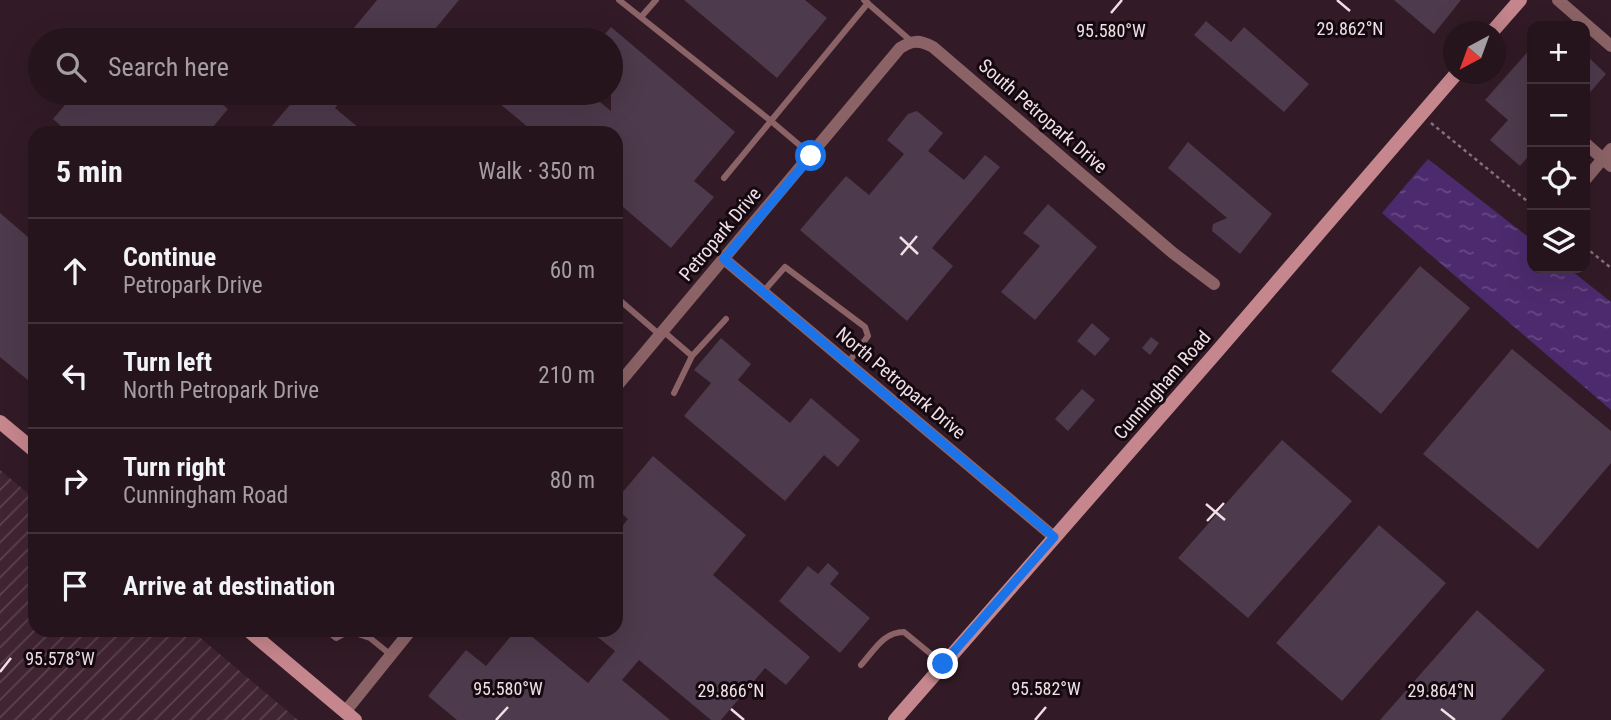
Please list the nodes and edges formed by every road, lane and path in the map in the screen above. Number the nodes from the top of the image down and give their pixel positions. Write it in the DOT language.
graph roads {
  1 [pos="619,0"];
  2 [pos="656,0"];
  3 [pos="1520,0"];
  4 [pos="1558,0"];
  5 [pos="866,2"];
  6 [pos="641,17"];
  7 [pos="1502,21"];
  8 [pos="911,41"];
  9 [pos="1611,46"];
  10 [pos="1447,84"];
  11 [pos="1421,115"];
  12 [pos="771,121"];
  13 [pos="1590,146"];
  14 [pos="811,156"];
  15 [pos="1608,158"];
  16 [pos="1590,175"];
  17 [pos="724,178"];
  18 [pos="1527,201"];
  19 [pos="1590,251"];
  20 [pos="724,259"];
  21 [pos="1611,268"];
  22 [pos="1214,284"];
  23 [pos="763,292"];
  24 [pos="623,303"];
  25 [pos="726,319"];
  26 [pos="662,333"];
  27 [pos="692,356"];
  28 [pos="848,364"];
  29 [pos="623,379"];
  30 [pos="674,393"];
  31 [pos="0,422"];
  32 [pos="28,445"];
  33 [pos="1054,537"];
  34 [pos="256,637"];
  35 [pos="367,637"];
  36 [pos="405,637"];
  37 [pos="391,655"];
  38 [pos="943,664"];
  39 [pos="862,665"];
  40 [pos="350,716"];
  41 [pos="895,720"];
  1 -- 6 [label="lane"];
  2 -- 6 [label="lane"];
  3 -- 7 [label="street"];
  4 -- 9 [label="street"];
  5 -- 8 [label="lane"];
  5 -- 12 [label="lane"];
  6 -- 12 [label="lane"];
  8 -- 14 [label="street, Petropark Drive"];
  8 -- 22 [label="street, South Petropark Drive"];
  10 -- 11 [label="street, Cunningham Road"];
  11 -- 18 [label="path"];
  11 -- 33 [label="street, Cunningham Road"];
  12 -- 14 [label="lane"];
  12 -- 17 [label="lane"];
  13 -- 15 [label="street"];
  14 -- 20 [label="street, Petropark Drive"];
  15 -- 16 [label="street"];
  19 -- 21 [label="path"];
  20 -- 23 [label="street, North Petropark Drive"];
  20 -- 26 [label="street, Petropark Drive"];
  23 -- 28 [label="street, North Petropark Drive"];
  23 -- 28 [label="lane"];
  24 -- 26 [label="lane"];
  25 -- 27 [label="lane"];
  26 -- 27 [label="lane"];
  26 -- 29 [label="street, Petropark Drive"];
  27 -- 30 [label="lane"];
  28 -- 33 [label="street, North Petropark Drive"];
  31 -- 32 [label="street"];
  33 -- 38 [label="street, Cunningham Road"];
  34 -- 40 [label="street"];
  35 -- 37 [label="lane"];
  36 -- 37 [label="street"];
  37 -- 40 [label="street"];
  38 -- 39 [label="lane"];
  38 -- 41 [label="street, Cunningham Road"];
}
